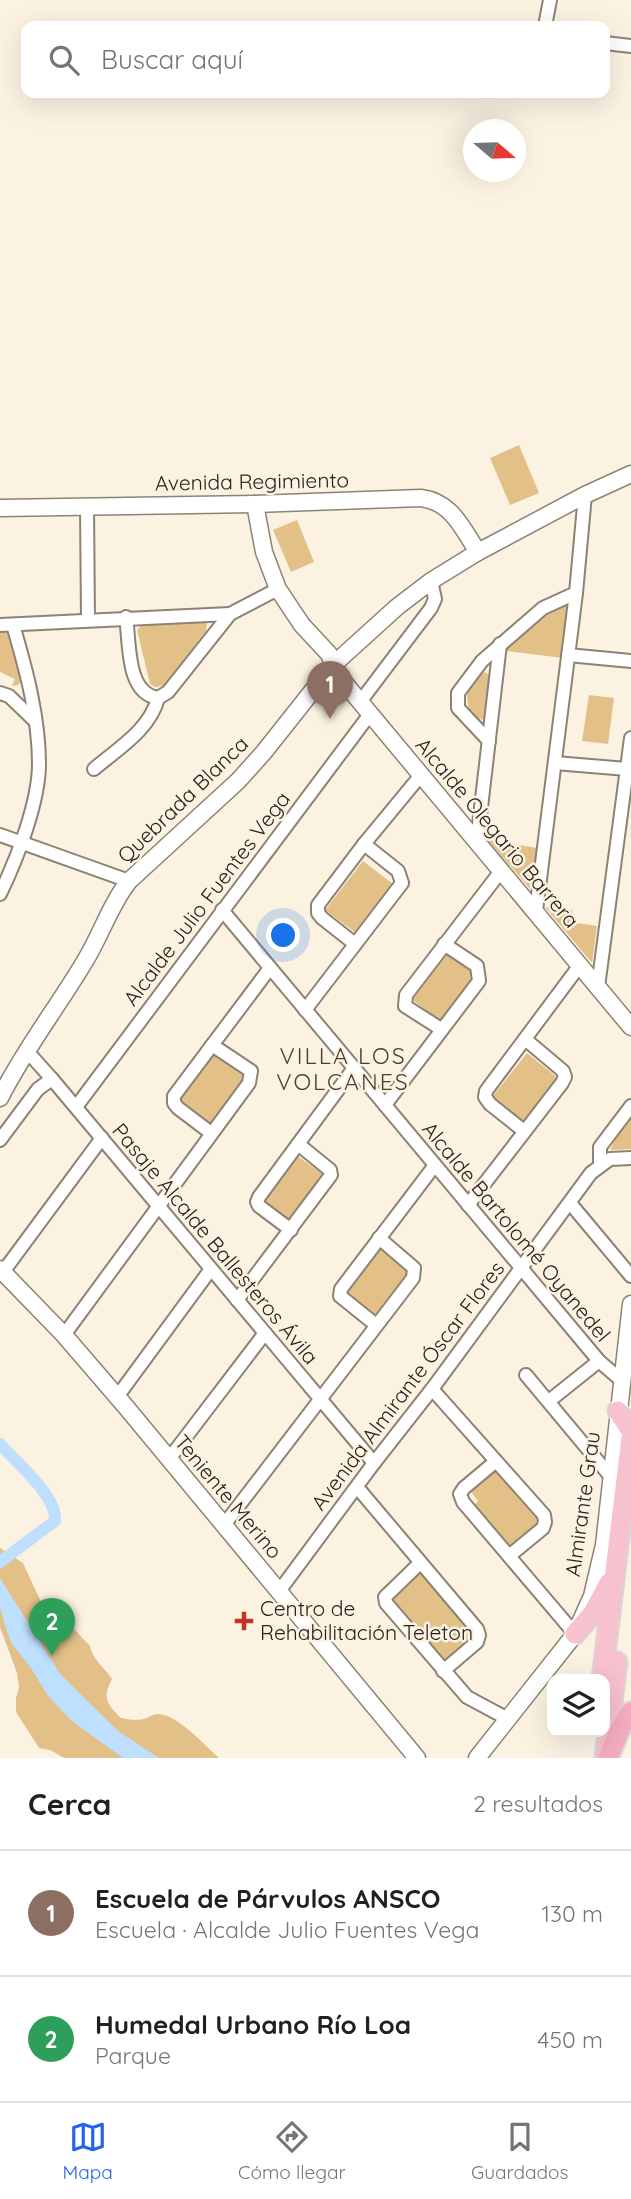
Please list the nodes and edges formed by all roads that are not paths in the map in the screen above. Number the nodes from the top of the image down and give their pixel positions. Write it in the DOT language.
graph roads {
  1 [pos="550,0"];
  2 [pos="546,21"];
  3 [pos="610,44"];
  4 [pos="631,46"];
  5 [pos="631,474"];
  6 [pos="585,495"];
  7 [pos="255,504"];
  8 [pos="87,506"];
  9 [pos="0,508"];
  10 [pos="478,552"];
  11 [pos="431,581"];
  12 [pos="278,589"];
  13 [pos="576,593"];
  14 [pos="230,614"];
  15 [pos="126,617"];
  16 [pos="88,620"];
  17 [pos="6,625"];
  18 [pos="500,644"];
  19 [pos="568,655"];
  20 [pos="631,661"];
  21 [pos="333,665"];
  22 [pos="0,693"];
  23 [pos="158,698"];
  24 [pos="365,708"];
  25 [pos="36,722"];
  26 [pos="631,738"];
  27 [pos="489,741"];
  28 [pos="555,763"];
  29 [pos="94,769"];
  30 [pos="627,769"];
  31 [pos="421,775"];
  32 [pos="0,835"];
  33 [pos="22,841"];
  34 [pos="477,842"];
  35 [pos="364,844"];
  36 [pos="501,871"];
  37 [pos="129,881"];
  38 [pos="0,894"];
  39 [pos="222,910"];
  40 [pos="536,911"];
  41 [pos="355,944"];
  42 [pos="444,944"];
  43 [pos="580,965"];
  44 [pos="270,968"];
  45 [pos="598,988"];
  46 [pos="305,1010"];
  47 [pos="631,1027"];
  48 [pos="441,1029"];
  49 [pos="525,1039"];
  50 [pos="212,1045"];
  51 [pos="26,1050"];
  52 [pos="354,1068"];
  53 [pos="52,1079"];
  54 [pos="0,1098"];
  55 [pos="385,1105"];
  56 [pos="631,1106"];
  57 [pos="76,1107"];
  58 [pos="524,1131"];
  59 [pos="211,1133"];
  60 [pos="102,1138"];
  61 [pos="0,1140"];
  62 [pos="298,1144"];
  63 [pos="631,1158"];
  64 [pos="435,1165"];
  65 [pos="600,1165"];
  66 [pos="569,1203"];
  67 [pos="468,1205"];
  68 [pos="159,1206"];
  69 [pos="291,1230"];
  70 [pos="379,1238"];
  71 [pos="520,1267"];
  72 [pos="211,1269"];
  73 [pos="1,1270"];
  74 [pos="631,1276"];
  75 [pos="237,1300"];
  76 [pos="631,1304"];
  77 [pos="376,1325"];
  78 [pos="265,1333"];
  79 [pos="64,1335"];
  80 [pos="599,1361"];
  81 [pos="526,1375"];
  82 [pos="622,1381"];
  83 [pos="432,1389"];
  84 [pos="117,1397"];
  85 [pos="320,1398"];
  86 [pos="549,1401"];
  87 [pos="618,1411"];
  88 [pos="631,1431"];
  89 [pos="631,1438"];
  90 [pos="169,1459"];
  91 [pos="495,1462"];
  92 [pos="374,1463"];
  93 [pos="611,1477"];
  94 [pos="357,1487"];
  95 [pos="224,1525"];
  96 [pos="631,1547"];
  97 [pos="509,1556"];
  98 [pos="421,1563"];
  99 [pos="616,1563"];
  100 [pos="279,1590"];
  101 [pos="575,1634"];
  102 [pos="443,1671"];
  103 [pos="603,1674"];
  104 [pos="631,1712"];
  105 [pos="508,1719"];
  106 [pos="595,1737"];
  107 [pos="417,1758"];
  108 [pos="477,1758"];
  109 [pos="593,1758"];
  110 [pos="607,1758"];
  1 -- 2 [label="street"];
  3 -- 4 [label="street"];
  5 -- 6 [label="street, Quebrada Blanca"];
  6 -- 10 [label="street, Quebrada Blanca"];
  6 -- 13 [label="street"];
  7 -- 8 [label="street, Avenida Regimiento"];
  7 -- 10 [label="street, Avenida Regimiento"];
  7 -- 12 [label="street, Alcalde Olegario Barrera"];
  8 -- 9 [label="street, Avenida Regimiento"];
  8 -- 16 [label="street"];
  10 -- 11 [label="street, Quebrada Blanca"];
  11 -- 21 [label="street, Quebrada Blanca"];
  11 -- 24 [label="street, Alcalde Julio Fuentes Vega"];
  12 -- 14 [label="street"];
  12 -- 21 [label="street, Alcalde Olegario Barrera"];
  13 -- 18 [label="street"];
  13 -- 19 [label="street"];
  14 -- 15 [label="street"];
  14 -- 23 [label="street"];
  15 -- 16 [label="street"];
  15 -- 23 [label="street"];
  16 -- 17 [label="street"];
  17 -- 25 [label="street"];
  18 -- 27 [label="street"];
  18 -- 27 [label="street"];
  19 -- 20 [label="street"];
  19 -- 28 [label="street"];
  21 -- 24 [label="street, Alcalde Olegario Barrera"];
  21 -- 37 [label="street, Quebrada Blanca"];
  22 -- 25 [label="street"];
  23 -- 29 [label="street"];
  24 -- 31 [label="street, Alcalde Olegario Barrera"];
  24 -- 39 [label="street, Alcalde Julio Fuentes Vega"];
  25 -- 33 [label="street"];
  26 -- 30 [label="street"];
  27 -- 34 [label="street"];
  28 -- 30 [label="street"];
  28 -- 40 [label="street"];
  30 -- 45 [label="street"];
  31 -- 34 [label="street, Alcalde Olegario Barrera"];
  31 -- 35 [label="street"];
  32 -- 33 [label="street"];
  33 -- 37 [label="street"];
  33 -- 38 [label="street"];
  34 -- 36 [label="street, Alcalde Olegario Barrera"];
  35 -- 41 [label="street"];
  35 -- 41 [label="street"];
  36 -- 40 [label="street, Alcalde Olegario Barrera"];
  36 -- 42 [label="street"];
  37 -- 51 [label="street, Quebrada Blanca"];
  39 -- 44 [label="street, Alcalde Bartolomé Oyanedel"];
  39 -- 57 [label="street, Alcalde Julio Fuentes Vega"];
  40 -- 43 [label="street, Alcalde Olegario Barrera"];
  41 -- 46 [label="street"];
  42 -- 48 [label="street"];
  42 -- 48 [label="street"];
  43 -- 45 [label="street, Alcalde Olegario Barrera"];
  43 -- 49 [label="street"];
  44 -- 46 [label="street, Alcalde Bartolomé Oyanedel"];
  44 -- 50 [label="street"];
  45 -- 47 [label="street, Alcalde Olegario Barrera"];
  46 -- 52 [label="street, Alcalde Bartolomé Oyanedel"];
  48 -- 55 [label="street"];
  49 -- 58 [label="street"];
  49 -- 58 [label="street"];
  50 -- 59 [label="street"];
  50 -- 59 [label="street"];
  51 -- 53 [label="street, Pasaje Alcalde Ballesteros Ávila"];
  51 -- 54 [label="street, Quebrada Blanca"];
  52 -- 55 [label="street, Alcalde Bartolomé Oyanedel"];
  52 -- 62 [label="street"];
  53 -- 57 [label="street, Pasaje Alcalde Ballesteros Ávila"];
  53 -- 61 [label="street"];
  55 -- 64 [label="street, Alcalde Bartolomé Oyanedel"];
  56 -- 65 [label="street"];
  57 -- 60 [label="street, Pasaje Alcalde Ballesteros Ávila"];
  58 -- 67 [label="street"];
  59 -- 68 [label="street"];
  60 -- 68 [label="street, Pasaje Alcalde Ballesteros Ávila"];
  60 -- 73 [label="street"];
  62 -- 69 [label="street"];
  62 -- 69 [label="street"];
  63 -- 65 [label="street"];
  64 -- 67 [label="street, Alcalde Bartolomé Oyanedel"];
  64 -- 70 [label="street"];
  65 -- 66 [label="street, Avenida Almirante Óscar Flores"];
  66 -- 71 [label="street, Avenida Almirante Óscar Flores"];
  66 -- 74 [label="street"];
  67 -- 71 [label="street, Alcalde Bartolomé Oyanedel"];
  68 -- 72 [label="street, Pasaje Alcalde Ballesteros Ávila"];
  68 -- 79 [label="street"];
  69 -- 75 [label="street"];
  70 -- 77 [label="street"];
  70 -- 77 [label="street"];
  71 -- 80 [label="street, Alcalde Bartolomé Oyanedel"];
  71 -- 83 [label="street, Avenida Almirante Óscar Flores"];
  72 -- 75 [label="street, Pasaje Alcalde Ballesteros Ávila"];
  72 -- 84 [label="street"];
  73 -- 79 [label="street, Teniente Merino"];
  75 -- 78 [label="street, Pasaje Alcalde Ballesteros Ávila"];
  76 -- 82 [label="street, Almirante Grau"];
  77 -- 85 [label="street"];
  78 -- 85 [label="street, Pasaje Alcalde Ballesteros Ávila"];
  78 -- 90 [label="street"];
  79 -- 84 [label="street, Teniente Merino"];
  80 -- 82 [label="street, Alcalde Bartolomé Oyanedel"];
  80 -- 86 [label="street"];
  81 -- 86 [label="street"];
  82 -- 87 [label="street, Almirante Grau"];
  83 -- 91 [label="street"];
  83 -- 92 [label="street, Avenida Almirante Óscar Flores"];
  84 -- 90 [label="street, Teniente Merino"];
  85 -- 92 [label="street, Pasaje Alcalde Ballesteros Ávila"];
  85 -- 95 [label="street"];
  86 -- 93 [label="street"];
  87 -- 88 [label="main road"];
  87 -- 93 [label="street, Almirante Grau"];
  89 -- 99 [label="main road, Almirante Grau"];
  90 -- 95 [label="street, Teniente Merino"];
  91 -- 97 [label="street"];
  91 -- 97 [label="street"];
  92 -- 94 [label="street, Avenida Almirante Óscar Flores"];
  93 -- 101 [label="street, Almirante Grau"];
  94 -- 98 [label="street"];
  94 -- 100 [label="street, Avenida Almirante Óscar Flores"];
  95 -- 100 [label="street, Teniente Merino"];
  96 -- 110 [label="main road"];
  97 -- 101 [label="street"];
  98 -- 102 [label="street"];
  98 -- 102 [label="street"];
  99 -- 101 [label="main road"];
  99 -- 103 [label="main road, Almirante Grau"];
  100 -- 107 [label="street, Teniente Merino"];
  101 -- 105 [label="street, Almirante Grau"];
  102 -- 105 [label="street"];
  104 -- 110 [label="highway"];
  105 -- 108 [label="street, Almirante Grau"];
  106 -- 109 [label="main road"];
}
